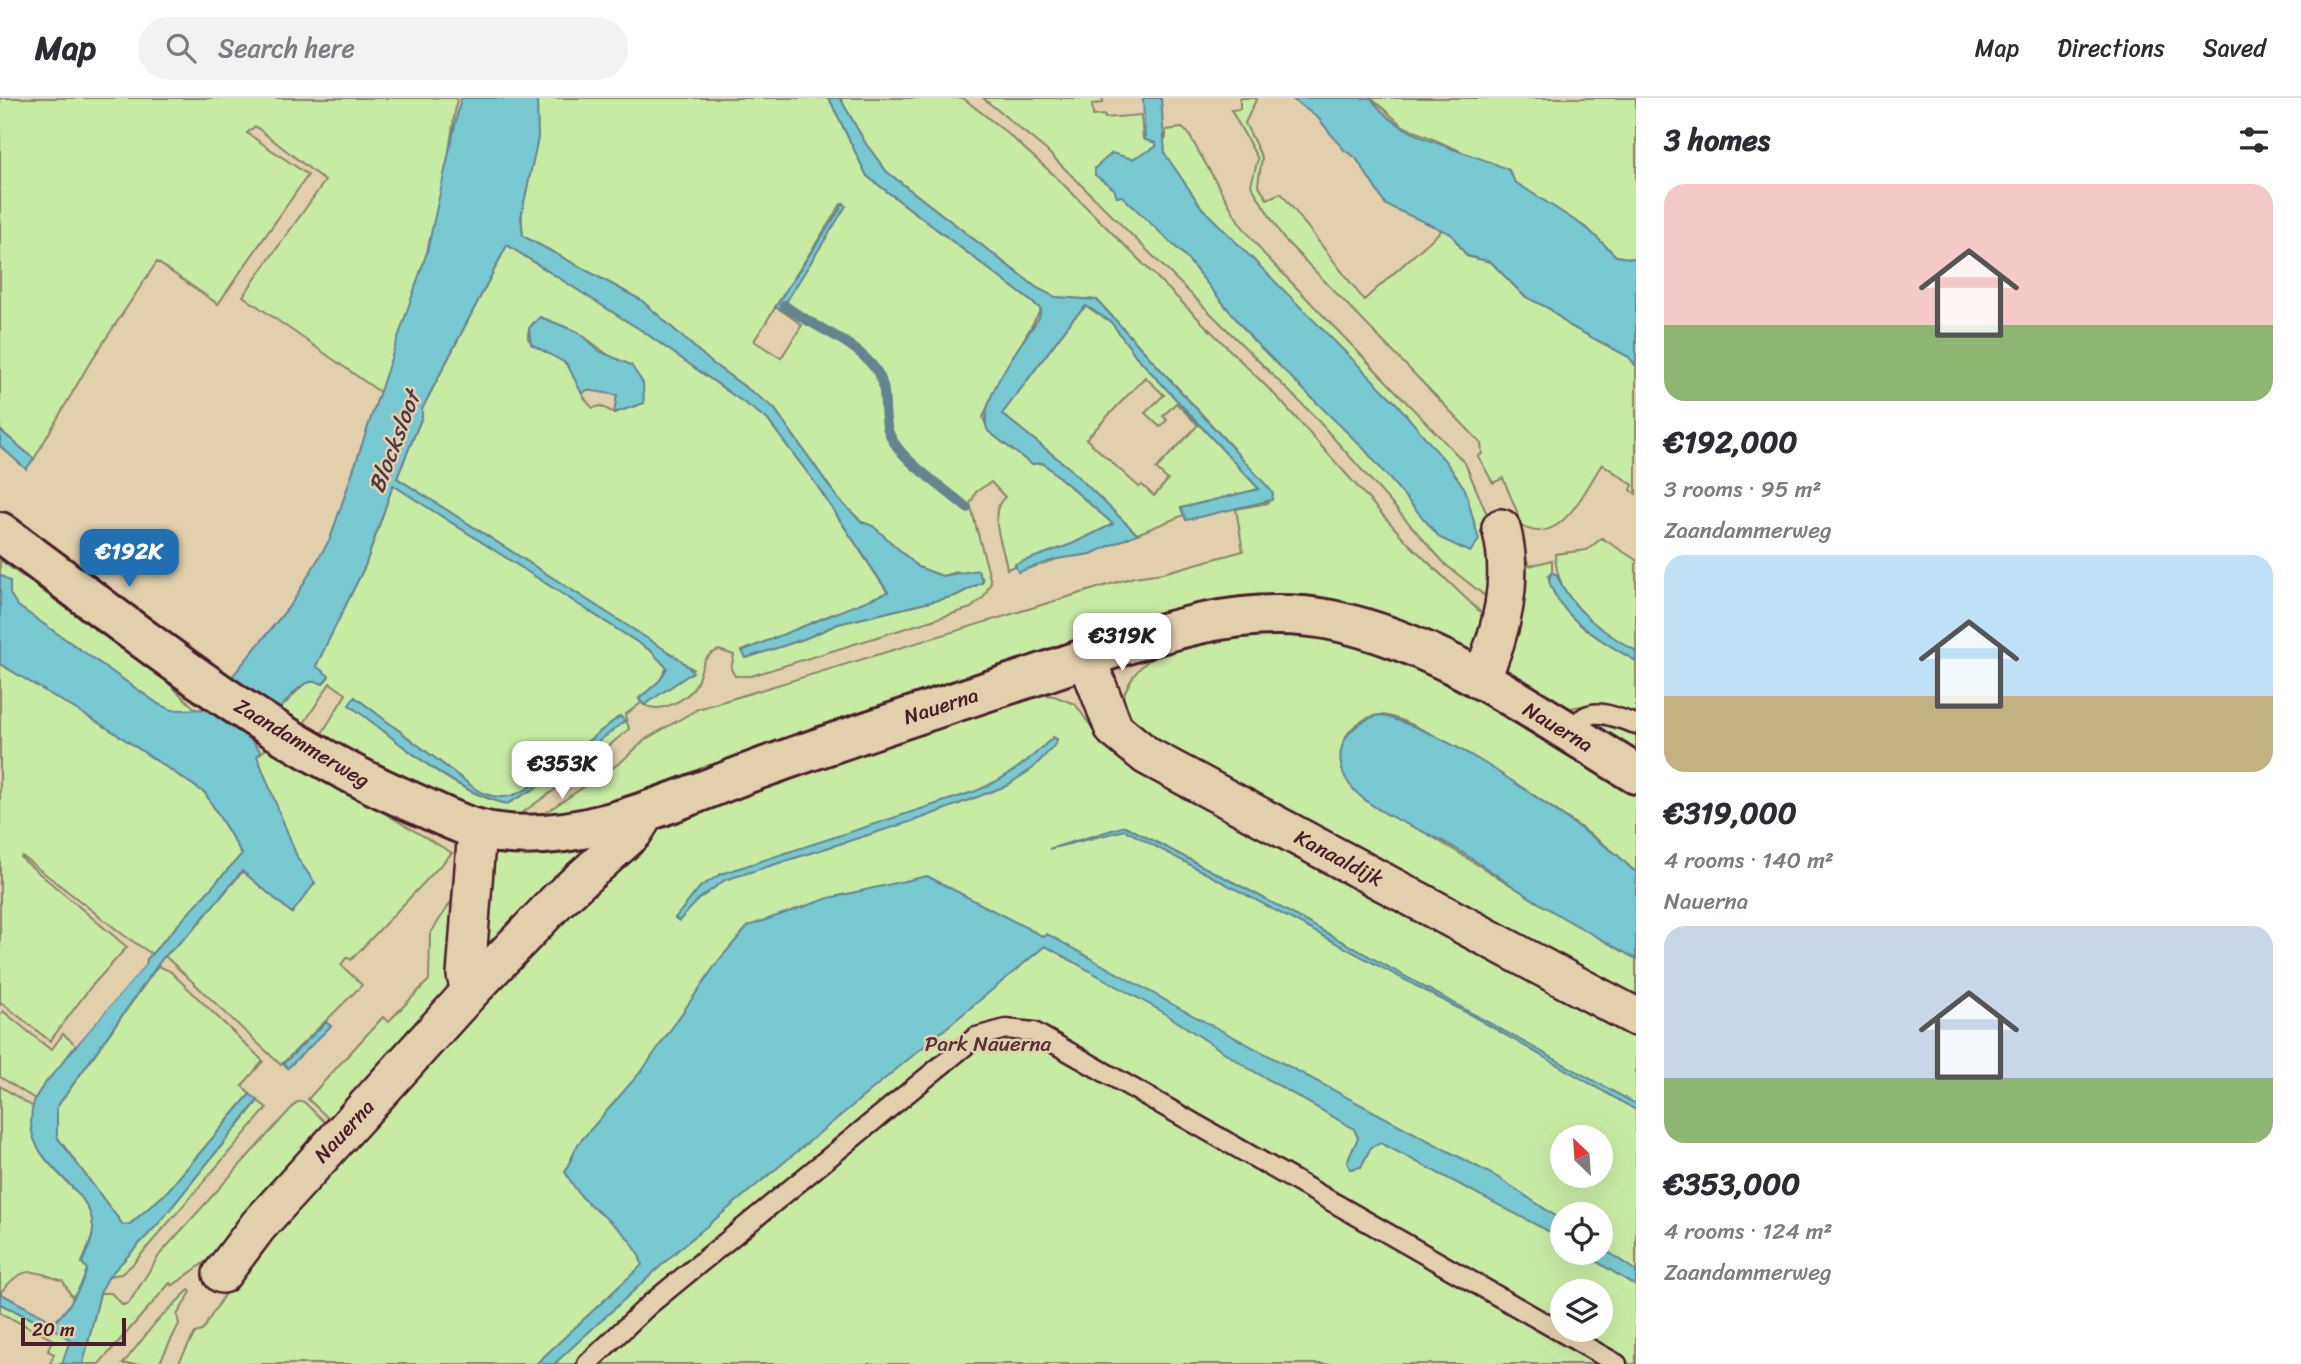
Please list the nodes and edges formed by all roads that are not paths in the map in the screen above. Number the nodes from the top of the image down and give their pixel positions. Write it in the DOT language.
graph roads {
  1 [pos="1501,528"];
  2 [pos="0,532"];
  3 [pos="1087,659"];
  4 [pos="1480,680"];
  5 [pos="1636,724"];
  6 [pos="1569,733"];
  7 [pos="1636,774"];
  8 [pos="647,811"];
  9 [pos="477,829"];
  10 [pos="470,992"];
  11 [pos="1636,1017"];
  12 [pos="222,1274"];
  13 [pos="587,1364"];
  14 [pos="1617,1364"];
  1 -- 4 [label="street"];
  2 -- 9 [label="street, Zaandammerweg"];
  3 -- 4 [label="street, Nauerna"];
  3 -- 8 [label="street, Nauerna"];
  3 -- 11 [label="street, Kanaaldijk"];
  4 -- 6 [label="street, Nauerna"];
  5 -- 6 [label="lane"];
  6 -- 7 [label="street, Nauerna"];
  8 -- 9 [label="street, Zaandammerweg"];
  8 -- 10 [label="street, Nauerna"];
  9 -- 10 [label="street"];
  10 -- 12 [label="street, Nauerna"];
  13 -- 14 [label="lane"];
}
